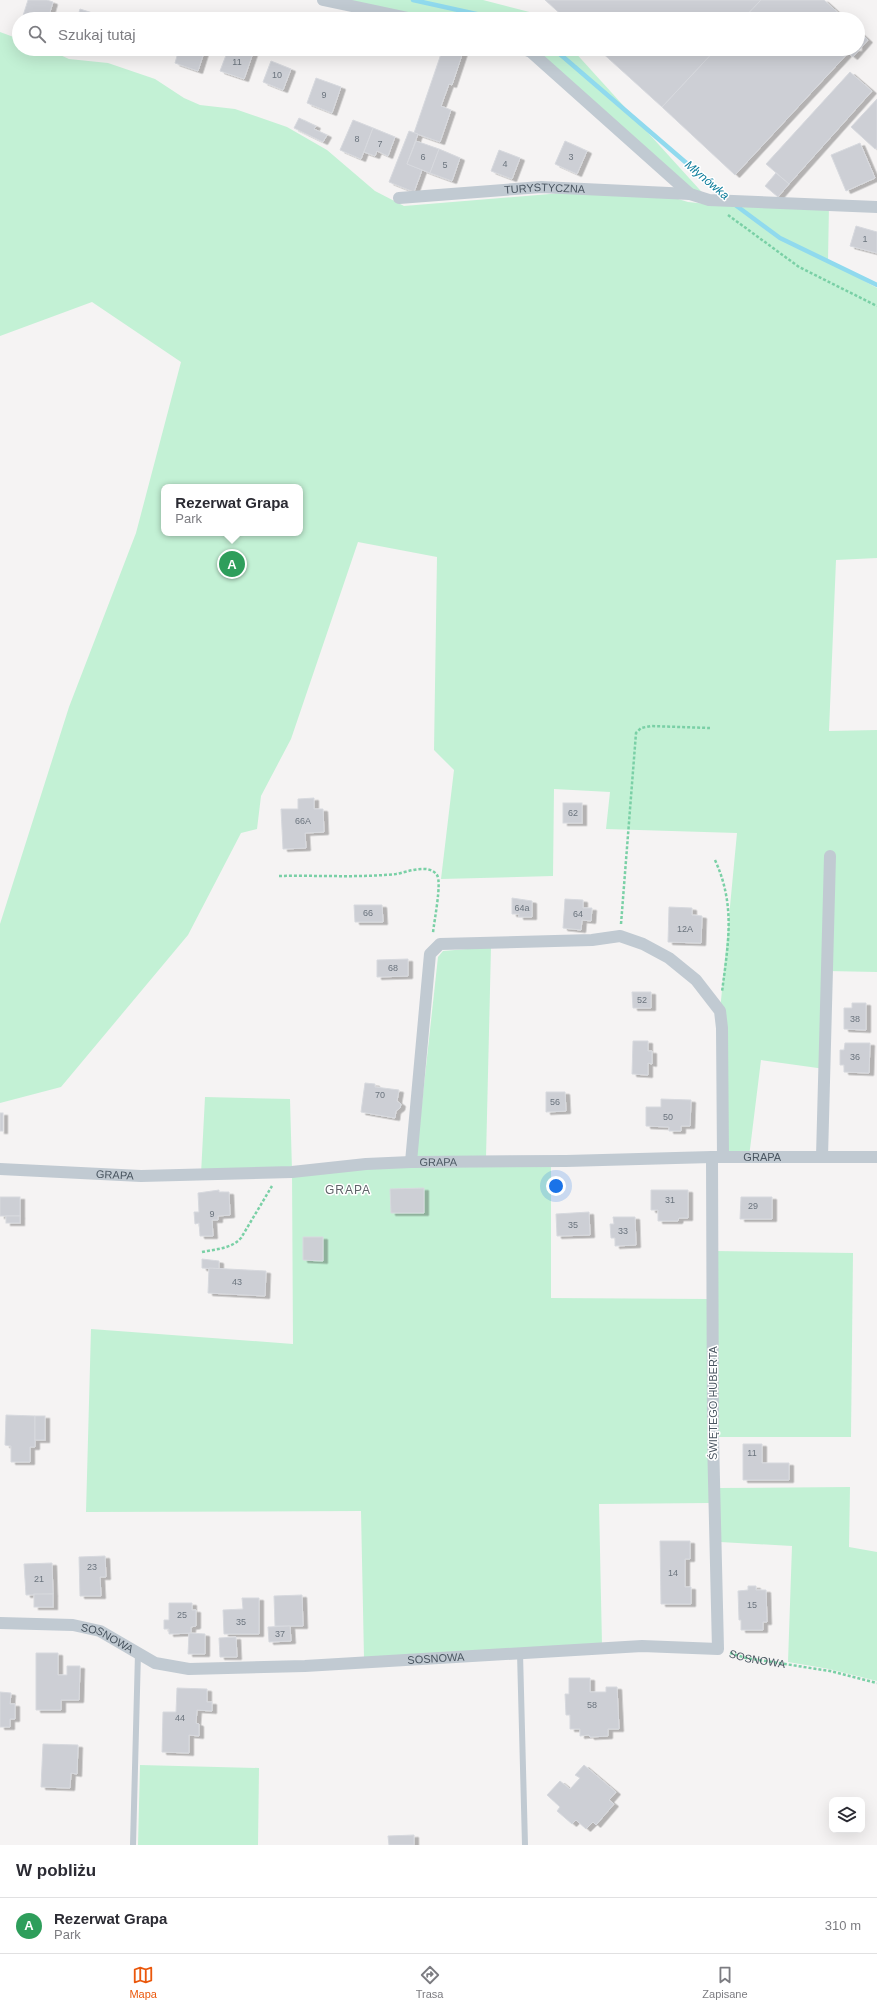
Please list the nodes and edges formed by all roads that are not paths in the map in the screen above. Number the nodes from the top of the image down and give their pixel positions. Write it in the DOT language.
graph roads {
  1 [pos="323,0"];
  2 [pos="380,12"];
  3 [pos="535,56"];
  4 [pos="690,194"];
  5 [pos="400,198"];
  6 [pos="877,208"];
  7 [pos="830,856"];
  8 [pos="718,1157"];
  9 [pos="822,1157"];
  10 [pos="877,1157"];
  11 [pos="411,1162"];
  12 [pos="0,1169"];
  13 [pos="0,1623"];
  14 [pos="718,1649"];
  15 [pos="520,1652"];
  16 [pos="138,1653"];
  17 [pos="133,1845"];
  18 [pos="525,1845"];
  1 -- 2 [label="street"];
  3 -- 4 [label="street, TURYSTYCZNA"];
  4 -- 5 [label="street, TURYSTYCZNA"];
  4 -- 6 [label="street, TURYSTYCZNA"];
  7 -- 9 [label="street"];
  8 -- 9 [label="street, GRAPA"];
  8 -- 11 [label="street, GRAPA"];
  8 -- 11 [label="street, ŚWIĘTEGO HUBERTA"];
  8 -- 14 [label="street, ŚWIĘTEGO HUBERTA"];
  9 -- 10 [label="street, GRAPA"];
  11 -- 12 [label="street, GRAPA"];
  13 -- 16 [label="street, SOSNOWA"];
  14 -- 15 [label="street, SOSNOWA"];
  15 -- 16 [label="street, SOSNOWA"];
  15 -- 18 [label="lane"];
  16 -- 17 [label="lane"];
}
